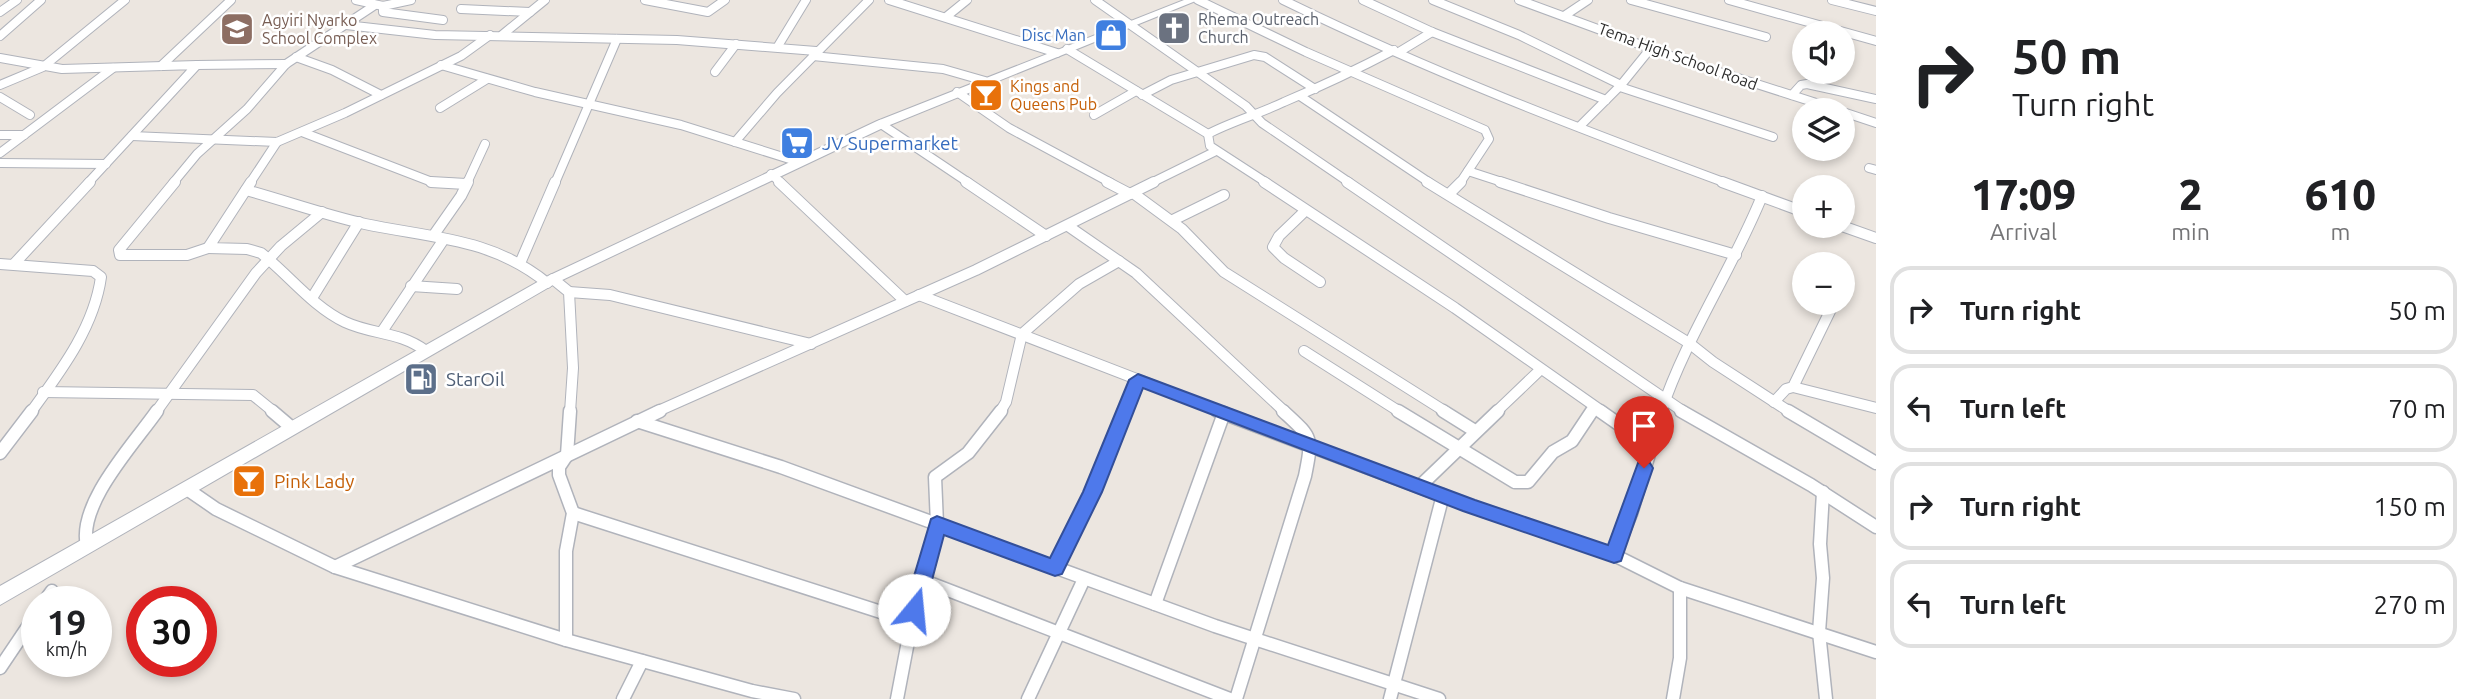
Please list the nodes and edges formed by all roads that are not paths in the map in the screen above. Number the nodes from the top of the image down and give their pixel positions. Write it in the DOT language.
graph roads {
  1 [pos="17,0"];
  2 [pos="41,0"];
  3 [pos="125,0"];
  4 [pos="231,0"];
  5 [pos="356,0"];
  6 [pos="411,0"];
  7 [pos="531,0"];
  8 [pos="545,0"];
  9 [pos="647,0"];
  10 [pos="725,0"];
  11 [pos="806,0"];
  12 [pos="869,0"];
  13 [pos="889,0"];
  14 [pos="967,0"];
  15 [pos="1095,0"];
  16 [pos="1196,0"];
  17 [pos="1283,0"];
  18 [pos="1363,0"];
  19 [pos="1383,0"];
  20 [pos="1433,0"];
  21 [pos="1519,0"];
  22 [pos="1588,0"];
  23 [pos="1631,0"];
  24 [pos="1729,0"];
  25 [pos="1832,0"];
  26 [pos="379,5"];
  27 [pos="1373,5"];
  28 [pos="461,9"];
  29 [pos="1876,11"];
  30 [pos="0,12"];
  31 [pos="530,12"];
  32 [pos="1564,16"];
  33 [pos="946,17"];
  34 [pos="443,19"];
  35 [pos="1132,24"];
  36 [pos="346,25"];
  37 [pos="1432,32"];
  38 [pos="502,35"];
  39 [pos="0,36"];
  40 [pos="490,36"];
  41 [pos="1766,37"];
  42 [pos="617,38"];
  43 [pos="1876,41"];
  44 [pos="736,44"];
  45 [pos="778,46"];
  46 [pos="1651,48"];
  47 [pos="1062,51"];
  48 [pos="1397,51"];
  49 [pos="814,54"];
  50 [pos="296,57"];
  51 [pos="0,58"];
  52 [pos="286,64"];
  53 [pos="197,65"];
  54 [pos="441,65"];
  55 [pos="43,66"];
  56 [pos="161,66"];
  57 [pos="113,68"];
  58 [pos="715,72"];
  59 [pos="1352,72"];
  60 [pos="1198,73"];
  61 [pos="487,79"];
  62 [pos="985,81"];
  63 [pos="0,85"];
  64 [pos="1621,86"];
  65 [pos="1315,89"];
  66 [pos="957,92"];
  67 [pos="1139,93"];
  68 [pos="381,94"];
  69 [pos="1792,95"];
  70 [pos="1300,96"];
  71 [pos="0,97"];
  72 [pos="1801,98"];
  73 [pos="1876,99"];
  74 [pos="1606,100"];
  75 [pos="590,104"];
  76 [pos="440,108"];
  77 [pos="1254,112"];
  78 [pos="30,115"];
  79 [pos="1094,115"];
  80 [pos="1855,116"];
  81 [pos="1876,123"];
  82 [pos="881,124"];
  83 [pos="1579,127"];
  84 [pos="302,132"];
  85 [pos="1208,134"];
  86 [pos="0,135"];
  87 [pos="24,135"];
  88 [pos="132,136"];
  89 [pos="1773,137"];
  90 [pos="214,140"];
  91 [pos="277,142"];
  92 [pos="735,142"];
  93 [pos="485,144"];
  94 [pos="1216,151"];
  95 [pos="0,153"];
  96 [pos="799,162"];
  97 [pos="0,163"];
  98 [pos="106,164"];
  99 [pos="1468,171"];
  100 [pos="771,174"];
  101 [pos="466,184"];
  102 [pos="246,190"];
  103 [pos="1132,194"];
  104 [pos="1449,194"];
  105 [pos="1224,195"];
  106 [pos="1762,196"];
  107 [pos="1792,207"];
  108 [pos="1305,211"];
  109 [pos="322,212"];
  110 [pos="1173,220"];
  111 [pos="359,222"];
  112 [pos="1068,226"];
  113 [pos="1855,231"];
  114 [pos="1046,236"];
  115 [pos="439,237"];
  116 [pos="1876,238"];
  117 [pos="208,248"];
  118 [pos="1736,255"];
  119 [pos="268,259"];
  120 [pos="521,261"];
  121 [pos="1119,261"];
  122 [pos="0,264"];
  123 [pos="14,264"];
  124 [pos="550,281"];
  125 [pos="1320,282"];
  126 [pos="411,286"];
  127 [pos="457,289"];
  128 [pos="569,292"];
  129 [pos="919,295"];
  130 [pos="312,298"];
  131 [pos="905,301"];
  132 [pos="1828,315"];
  133 [pos="383,330"];
  134 [pos="1022,334"];
  135 [pos="1689,343"];
  136 [pos="811,344"];
  137 [pos="426,351"];
  138 [pos="1304,351"];
  139 [pos="1540,370"];
  140 [pos="1138,380"];
  141 [pos="1793,387"];
  142 [pos="43,392"];
  143 [pos="167,395"];
  144 [pos="1665,399"];
  145 [pos="1774,402"];
  146 [pos="1594,408"];
  147 [pos="1876,408"];
  148 [pos="1224,413"];
  149 [pos="637,421"];
  150 [pos="292,428"];
  151 [pos="1475,431"];
  152 [pos="1650,446"];
  153 [pos="1311,447"];
  154 [pos="1456,448"];
  155 [pos="0,453"];
  156 [pos="567,455"];
  157 [pos="1873,461"];
  158 [pos="1420,486"];
  159 [pos="187,489"];
  160 [pos="1823,492"];
  161 [pos="1443,495"];
  162 [pos="573,513"];
  163 [pos="937,524"];
  164 [pos="1876,527"];
  165 [pos="87,546"];
  166 [pos="1614,555"];
  167 [pos="335,566"];
  168 [pos="1055,568"];
  169 [pos="1084,579"];
  170 [pos="922,580"];
  171 [pos="1680,588"];
  172 [pos="0,596"];
  173 [pos="1155,604"];
  174 [pos="912,622"];
  175 [pos="1819,632"];
  176 [pos="1058,633"];
  177 [pos="21,637"];
  178 [pos="1255,639"];
  179 [pos="566,640"];
  180 [pos="1876,652"];
  181 [pos="642,661"];
  182 [pos="0,668"];
  183 [pos="1393,684"];
  184 [pos="1237,698"];
  185 [pos="623,699"];
  186 [pos="794,699"];
  187 [pos="897,699"];
  188 [pos="1028,699"];
  189 [pos="1390,699"];
  190 [pos="1439,699"];
  191 [pos="1673,699"];
  192 [pos="1826,699"];
  1 -- 30 [label="street"];
  2 -- 39 [label="street"];
  3 -- 55 [label="street"];
  4 -- 56 [label="street"];
  5 -- 26 [label="street"];
  6 -- 26 [label="street"];
  7 -- 8 [label="street"];
  8 -- 31 [label="street"];
  9 -- 10 [label="street"];
  11 -- 45 [label="street"];
  12 -- 49 [label="street"];
  13 -- 33 [label="street"];
  14 -- 33 [label="street"];
  15 -- 35 [label="street"];
  16 -- 35 [label="main road"];
  16 -- 59 [label="street"];
  17 -- 48 [label="street"];
  18 -- 27 [label="street"];
  19 -- 27 [label="street"];
  20 -- 64 [label="street"];
  21 -- 32 [label="street, Tema High School Road"];
  22 -- 32 [label="street"];
  23 -- 41 [label="street"];
  24 -- 43 [label="street"];
  25 -- 29 [label="street"];
  26 -- 34 [label="street"];
  26 -- 36 [label="street"];
  27 -- 37 [label="street"];
  28 -- 31 [label="street"];
  31 -- 38 [label="street"];
  32 -- 46 [label="street, Tema High School Road"];
  33 -- 47 [label="street"];
  35 -- 47 [label="main road"];
  35 -- 60 [label="street"];
  36 -- 40 [label="street"];
  36 -- 50 [label="street"];
  37 -- 48 [label="street"];
  37 -- 74 [label="street"];
  38 -- 40 [label="street"];
  38 -- 42 [label="street"];
  40 -- 54 [label="street"];
  42 -- 44 [label="street"];
  42 -- 75 [label="street"];
  44 -- 45 [label="street"];
  44 -- 58 [label="street"];
  45 -- 49 [label="street"];
  46 -- 64 [label="street"];
  46 -- 69 [label="street, Tema High School Road"];
  47 -- 62 [label="main road"];
  47 -- 67 [label="street"];
  48 -- 59 [label="street"];
  48 -- 83 [label="street"];
  49 -- 62 [label="street"];
  49 -- 92 [label="street"];
  50 -- 52 [label="street"];
  50 -- 68 [label="street"];
  51 -- 55 [label="street"];
  52 -- 53 [label="street"];
  52 -- 90 [label="street"];
  53 -- 56 [label="street"];
  53 -- 88 [label="street"];
  54 -- 61 [label="street"];
  54 -- 68 [label="street"];
  55 -- 57 [label="street"];
  55 -- 63 [label="street"];
  56 -- 57 [label="street"];
  57 -- 87 [label="street"];
  59 -- 65 [label="street"];
  59 -- 99 [label="street"];
  60 -- 65 [label="street"];
  60 -- 67 [label="street"];
  60 -- 77 [label="street"];
  61 -- 75 [label="street"];
  61 -- 76 [label="street"];
  62 -- 66 [label="main road"];
  64 -- 74 [label="street"];
  64 -- 89 [label="street"];
  65 -- 70 [label="street"];
  66 -- 82 [label="main road"];
  66 -- 103 [label="street"];
  67 -- 79 [label="street"];
  67 -- 85 [label="street"];
  68 -- 84 [label="street"];
  69 -- 72 [label="street, Tema High School Road"];
  69 -- 73 [label="street"];
  70 -- 77 [label="street"];
  70 -- 104 [label="street"];
  71 -- 78 [label="street"];
  74 -- 83 [label="street"];
  75 -- 92 [label="street"];
  75 -- 120 [label="street"];
  77 -- 85 [label="street"];
  77 -- 144 [label="street"];
  80 -- 81 [label="street, Tema High School Road"];
  82 -- 96 [label="main road"];
  82 -- 114 [label="street"];
  83 -- 106 [label="street"];
  84 -- 91 [label="street"];
  84 -- 101 [label="street"];
  85 -- 94 [label="street"];
  86 -- 87 [label="street"];
  87 -- 95 [label="street"];
  88 -- 90 [label="street"];
  88 -- 98 [label="street"];
  90 -- 91 [label="street"];
  90 -- 117 [label="street"];
  91 -- 102 [label="street"];
  92 -- 96 [label="street"];
  93 -- 101 [label="street"];
  94 -- 103 [label="street"];
  94 -- 108 [label="street"];
  96 -- 100 [label="main road"];
  97 -- 98 [label="street"];
  98 -- 123 [label="street"];
  99 -- 104 [label="street"];
  99 -- 118 [label="street"];
  100 -- 124 [label="main road"];
  100 -- 131 [label="street"];
  101 -- 115 [label="street"];
  102 -- 109 [label="street"];
  102 -- 117 [label="street"];
  103 -- 110 [label="street"];
  103 -- 112 [label="street"];
  104 -- 135 [label="street"];
  105 -- 110 [label="street"];
  106 -- 107 [label="street"];
  106 -- 118 [label="street"];
  108 -- 125 [label="street"];
  108 -- 139 [label="street"];
  109 -- 111 [label="street"];
  109 -- 119 [label="street"];
  110 -- 151 [label="street"];
  111 -- 115 [label="street"];
  111 -- 130 [label="street"];
  112 -- 114 [label="street"];
  112 -- 121 [label="street"];
  113 -- 116 [label="street"];
  114 -- 129 [label="street"];
  115 -- 120 [label="street"];
  115 -- 126 [label="street"];
  117 -- 119 [label="street"];
  118 -- 135 [label="street"];
  119 -- 130 [label="street"];
  119 -- 143 [label="street"];
  120 -- 124 [label="street"];
  121 -- 134 [label="street"];
  121 -- 153 [label="street"];
  122 -- 123 [label="street"];
  123 -- 142 [label="street"];
  124 -- 128 [label="street"];
  124 -- 137 [label="main road"];
  126 -- 127 [label="street"];
  126 -- 133 [label="street"];
  128 -- 136 [label="street"];
  128 -- 156 [label="street"];
  129 -- 131 [label="street"];
  129 -- 134 [label="street"];
  130 -- 133 [label="street"];
  131 -- 136 [label="street"];
  132 -- 141 [label="street"];
  133 -- 137 [label="street"];
  134 -- 140 [label="street"];
  134 -- 163 [label="street"];
  135 -- 144 [label="street"];
  135 -- 145 [label="street"];
  136 -- 149 [label="street"];
  137 -- 150 [label="main road"];
  138 -- 154 [label="street"];
  139 -- 146 [label="street"];
  139 -- 151 [label="street"];
  140 -- 148 [label="street"];
  140 -- 168 [label="street"];
  141 -- 145 [label="street"];
  141 -- 147 [label="street"];
  142 -- 143 [label="street"];
  142 -- 155 [label="street"];
  143 -- 150 [label="street"];
  143 -- 165 [label="street"];
  144 -- 152 [label="street"];
  144 -- 160 [label="street"];
  145 -- 157 [label="street"];
  146 -- 152 [label="street"];
  146 -- 154 [label="street"];
  148 -- 153 [label="street"];
  148 -- 173 [label="street"];
  149 -- 156 [label="street"];
  149 -- 163 [label="street"];
  150 -- 159 [label="main road"];
  151 -- 154 [label="street"];
  152 -- 166 [label="street"];
  153 -- 158 [label="street"];
  153 -- 178 [label="street"];
  154 -- 158 [label="street"];
  156 -- 162 [label="street"];
  156 -- 167 [label="street"];
  158 -- 161 [label="street"];
  159 -- 165 [label="main road"];
  159 -- 167 [label="street"];
  160 -- 164 [label="street"];
  160 -- 175 [label="street"];
  161 -- 166 [label="street"];
  161 -- 183 [label="street"];
  162 -- 174 [label="street"];
  162 -- 179 [label="street"];
  163 -- 168 [label="street"];
  163 -- 170 [label="street"];
  165 -- 172 [label="main road"];
  166 -- 171 [label="street"];
  167 -- 179 [label="street"];
  168 -- 169 [label="street"];
  169 -- 173 [label="street"];
  169 -- 176 [label="street"];
  170 -- 174 [label="street"];
  170 -- 176 [label="street"];
  171 -- 175 [label="street"];
  171 -- 191 [label="street"];
  173 -- 178 [label="street"];
  174 -- 187 [label="street"];
  175 -- 180 [label="street"];
  175 -- 192 [label="street"];
  176 -- 184 [label="street"];
  176 -- 188 [label="street"];
  177 -- 182 [label="street"];
  178 -- 183 [label="street"];
  178 -- 184 [label="street"];
  179 -- 181 [label="street"];
  181 -- 185 [label="street"];
  181 -- 186 [label="street"];
  183 -- 189 [label="street"];
  183 -- 190 [label="street"];
}
